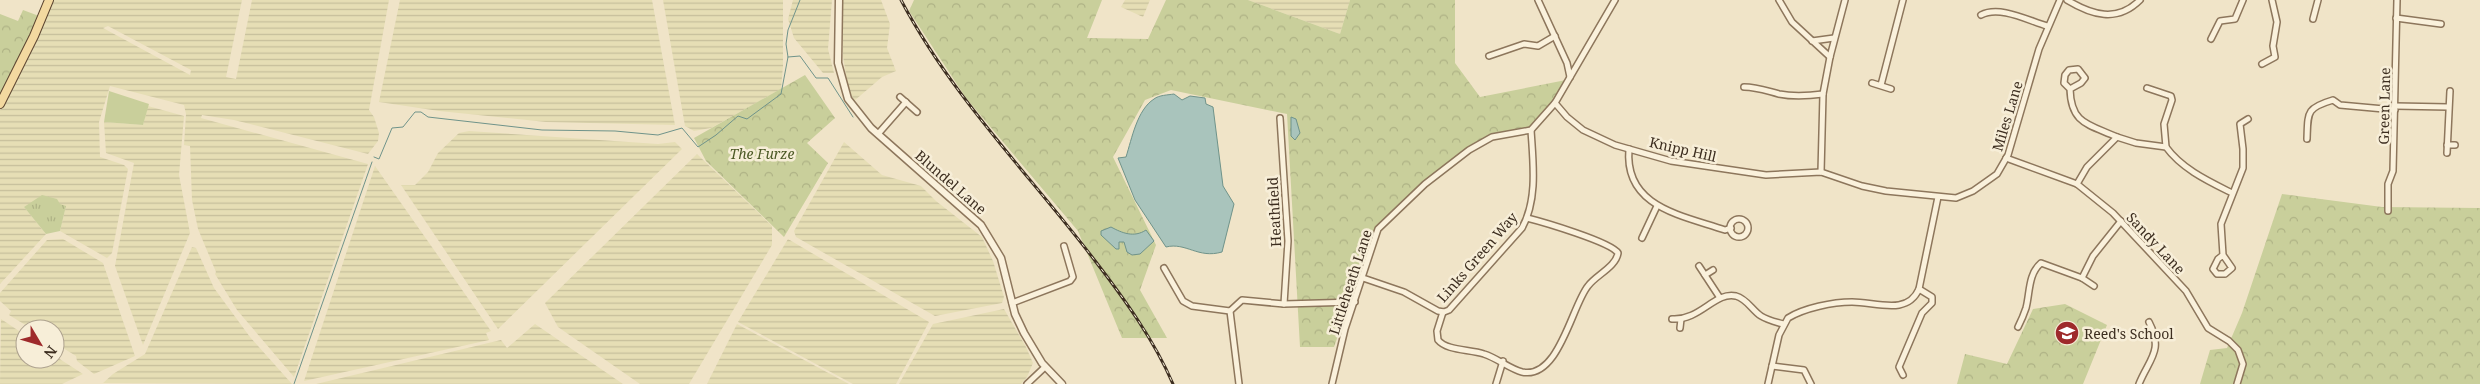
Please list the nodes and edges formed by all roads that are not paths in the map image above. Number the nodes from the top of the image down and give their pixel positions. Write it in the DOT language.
graph roads {
  1 [pos="49,0"];
  2 [pos="838,0"];
  3 [pos="1538,0"];
  4 [pos="1615,0"];
  5 [pos="1779,0"];
  6 [pos="1845,0"];
  7 [pos="1903,0"];
  8 [pos="2060,0"];
  9 [pos="2067,0"];
  10 [pos="2140,0"];
  11 [pos="2243,0"];
  12 [pos="2272,0"];
  13 [pos="2318,0"];
  14 [pos="2397,0"];
  15 [pos="1981,15"];
  16 [pos="2396,18"];
  17 [pos="2313,19"];
  18 [pos="2441,24"];
  19 [pos="2047,26"];
  20 [pos="1555,36"];
  21 [pos="1834,38"];
  22 [pos="2210,39"];
  23 [pos="1812,41"];
  24 [pos="1489,56"];
  25 [pos="1830,57"];
  26 [pos="2262,64"];
  27 [pos="1570,77"];
  28 [pos="1872,83"];
  29 [pos="1881,85"];
  30 [pos="1744,87"];
  31 [pos="2147,88"];
  32 [pos="1891,89"];
  33 [pos="2070,89"];
  34 [pos="2450,92"];
  35 [pos="1823,94"];
  36 [pos="900,97"];
  37 [pos="906,102"];
  38 [pos="0,104"];
  39 [pos="1555,104"];
  40 [pos="2448,107"];
  41 [pos="2395,108"];
  42 [pos="917,112"];
  43 [pos="1280,118"];
  44 [pos="2248,119"];
  45 [pos="1531,130"];
  46 [pos="878,134"];
  47 [pos="2117,136"];
  48 [pos="2306,139"];
  49 [pos="2448,145"];
  50 [pos="2455,145"];
  51 [pos="2166,147"];
  52 [pos="1630,148"];
  53 [pos="2447,153"];
  54 [pos="2006,158"];
  55 [pos="1821,172"];
  56 [pos="2077,184"];
  57 [pos="2232,193"];
  58 [pos="1938,197"];
  59 [pos="1657,206"];
  60 [pos="2388,211"];
  61 [pos="1527,218"];
  62 [pos="2121,221"];
  63 [pos="1731,228"];
  64 [pos="1642,238"];
  65 [pos="1064,246"];
  66 [pos="2223,255"];
  67 [pos="1699,266"];
  68 [pos="1164,268"];
  69 [pos="1713,270"];
  70 [pos="1705,276"];
  71 [pos="1363,278"];
  72 [pos="2082,278"];
  73 [pos="2094,286"];
  74 [pos="1919,289"];
  75 [pos="1720,298"];
  76 [pos="1355,302"];
  77 [pos="1012,303"];
  78 [pos="1284,304"];
  79 [pos="1230,311"];
  80 [pos="1443,312"];
  81 [pos="2014,316"];
  82 [pos="2022,318"];
  83 [pos="1672,319"];
  84 [pos="1681,320"];
  85 [pos="2149,322"];
  86 [pos="1783,324"];
  87 [pos="2018,327"];
  88 [pos="1680,328"];
  89 [pos="1503,361"];
  90 [pos="1772,366"];
  91 [pos="1045,367"];
  92 [pos="1904,375"];
  93 [pos="1027,384"];
  94 [pos="1062,384"];
  95 [pos="1239,384"];
  96 [pos="1332,384"];
  97 [pos="1496,384"];
  98 [pos="1768,384"];
  99 [pos="1811,384"];
  100 [pos="2139,384"];
  101 [pos="2237,384"];
  1 -- 38 [label="main road"];
  2 -- 46 [label="street, Blundel Lane"];
  3 -- 20 [label="street"];
  4 -- 27 [label="street"];
  5 -- 23 [label="street"];
  6 -- 21 [label="street"];
  7 -- 29 [label="street"];
  8 -- 19 [label="street, Miles Lane"];
  9 -- 10 [label="street"];
  11 -- 22 [label="street"];
  12 -- 26 [label="street"];
  13 -- 17 [label="street"];
  14 -- 16 [label="street, Green Lane"];
  15 -- 19 [label="street"];
  16 -- 18 [label="street"];
  16 -- 41 [label="street, Green Lane"];
  19 -- 54 [label="street, Miles Lane"];
  20 -- 24 [label="street"];
  20 -- 27 [label="street"];
  21 -- 23 [label="street"];
  21 -- 25 [label="street"];
  23 -- 25 [label="street"];
  25 -- 35 [label="street"];
  27 -- 39 [label="street"];
  28 -- 29 [label="street"];
  29 -- 32 [label="street"];
  30 -- 35 [label="street"];
  31 -- 51 [label="street"];
  33 -- 47 [label="street"];
  34 -- 40 [label="street"];
  35 -- 55 [label="street"];
  36 -- 37 [label="street"];
  37 -- 42 [label="street"];
  37 -- 46 [label="street"];
  39 -- 45 [label="street"];
  39 -- 52 [label="street, Knipp Hill"];
  40 -- 41 [label="street"];
  40 -- 49 [label="street"];
  41 -- 48 [label="street"];
  41 -- 60 [label="street, Green Lane"];
  43 -- 78 [label="street, Heathfield"];
  44 -- 57 [label="street"];
  45 -- 61 [label="street, Links Green Way"];
  45 -- 71 [label="street, Littleheath Lane"];
  46 -- 77 [label="street, Blundel Lane"];
  47 -- 51 [label="street"];
  47 -- 56 [label="street"];
  49 -- 50 [label="street"];
  49 -- 53 [label="street"];
  51 -- 57 [label="street"];
  52 -- 55 [label="street, Knipp Hill"];
  52 -- 59 [label="street"];
  54 -- 56 [label="street, Sandy Lane"];
  54 -- 58 [label="street, Miles Lane"];
  55 -- 58 [label="street, Miles Lane"];
  56 -- 62 [label="street, Sandy Lane"];
  57 -- 66 [label="street"];
  58 -- 74 [label="street"];
  59 -- 63 [label="street"];
  59 -- 64 [label="street"];
  61 -- 80 [label="street, Links Green Way"];
  61 -- 89 [label="street"];
  62 -- 72 [label="street"];
  62 -- 101 [label="street, Sandy Lane"];
  65 -- 77 [label="street"];
  67 -- 70 [label="street"];
  68 -- 79 [label="street"];
  69 -- 70 [label="street"];
  70 -- 75 [label="street"];
  71 -- 76 [label="street, Littleheath Lane"];
  71 -- 80 [label="street, Links Green Way"];
  72 -- 73 [label="street"];
  72 -- 82 [label="street"];
  74 -- 86 [label="street"];
  74 -- 92 [label="street"];
  75 -- 84 [label="street"];
  75 -- 86 [label="street"];
  76 -- 78 [label="street"];
  76 -- 96 [label="street, Littleheath Lane"];
  77 -- 91 [label="street, Blundel Lane"];
  78 -- 79 [label="street"];
  79 -- 95 [label="street"];
  80 -- 89 [label="street"];
  81 -- 82 [label="street"];
  82 -- 87 [label="street"];
  83 -- 84 [label="street"];
  84 -- 88 [label="street"];
  85 -- 100 [label="street"];
  86 -- 90 [label="street"];
  89 -- 97 [label="street"];
  90 -- 98 [label="street"];
  90 -- 99 [label="street"];
  91 -- 93 [label="street"];
  91 -- 94 [label="street, Blundel Lane"];
}
